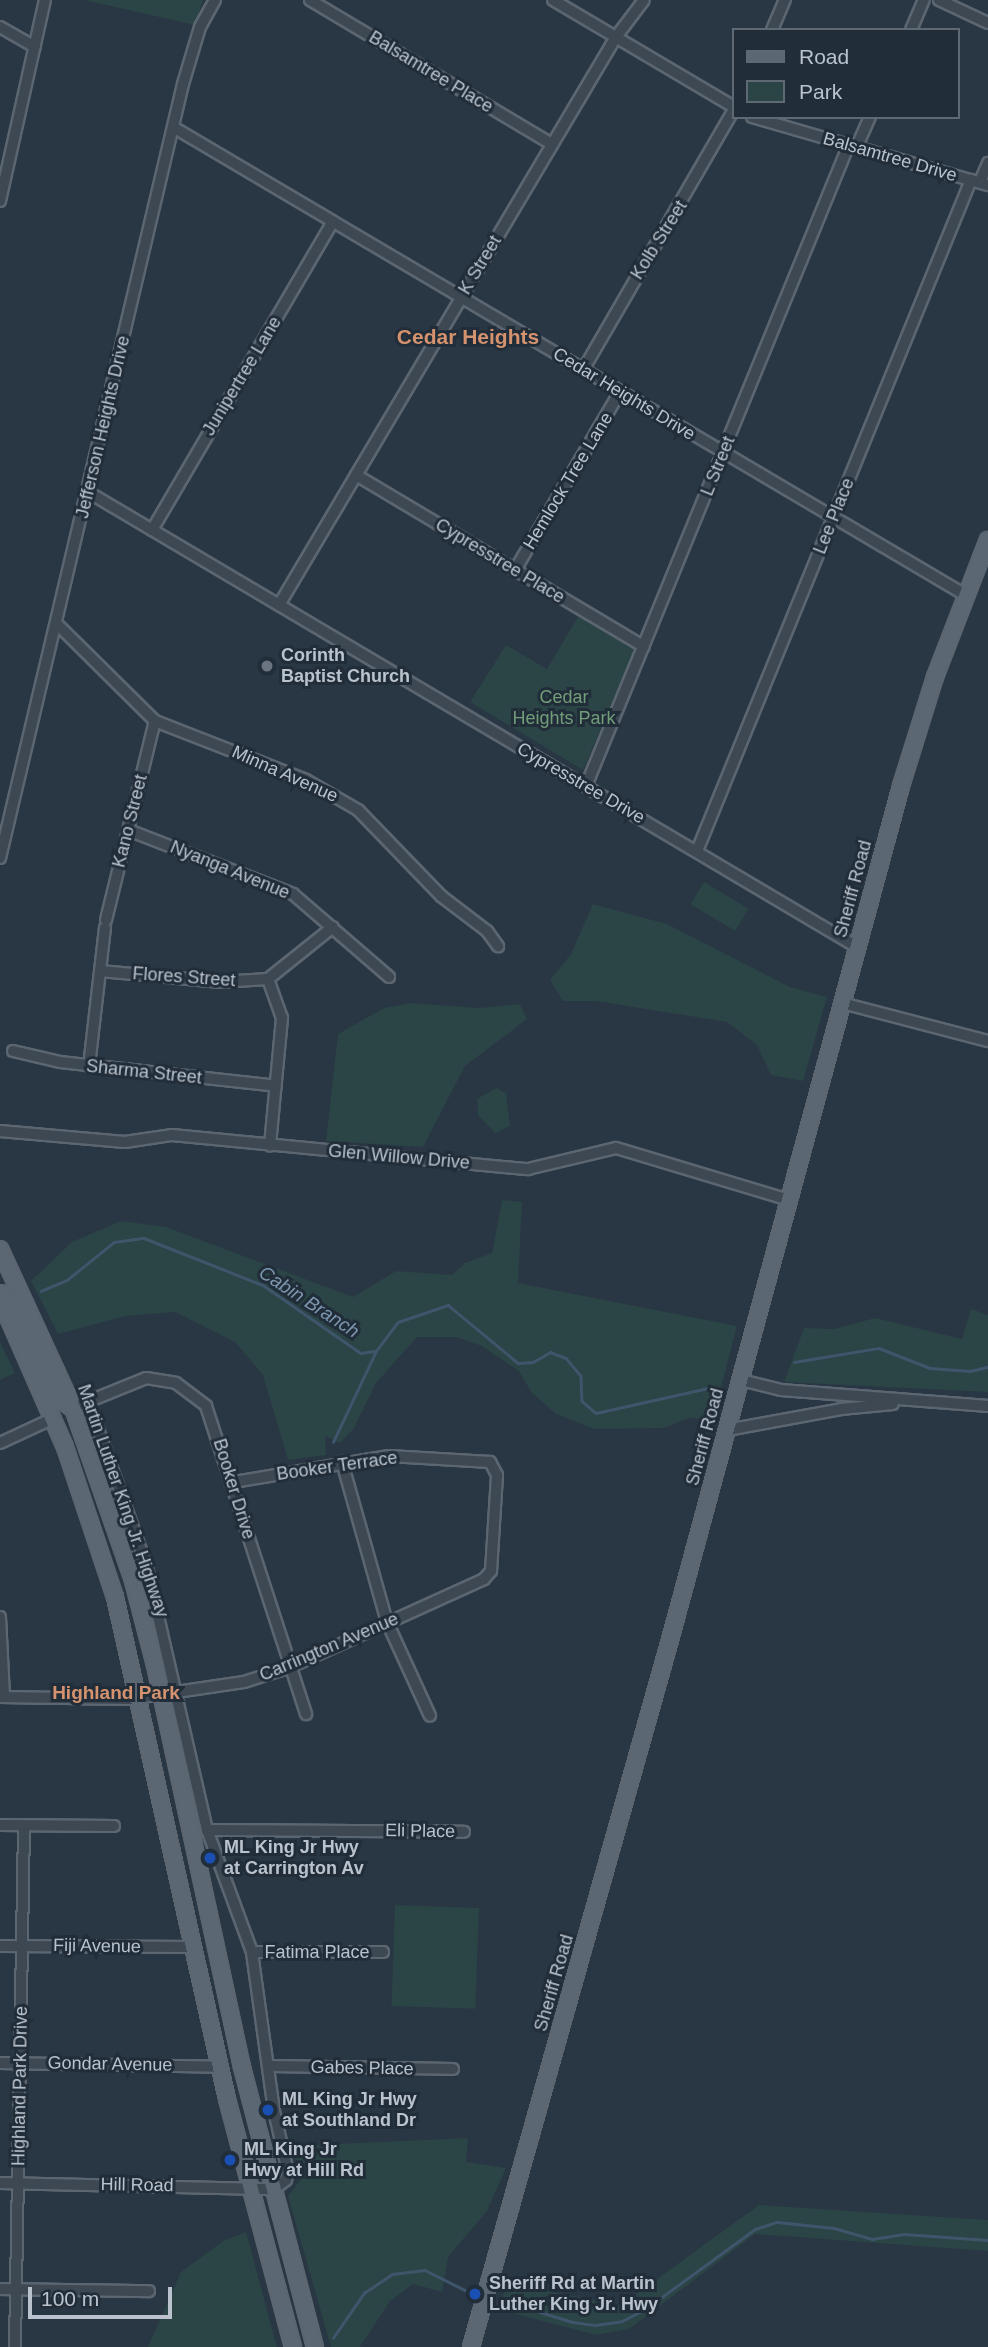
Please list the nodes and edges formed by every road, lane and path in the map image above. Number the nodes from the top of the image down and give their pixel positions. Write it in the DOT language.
graph roads {
  1 [pos="45,0"];
  2 [pos="215,0"];
  3 [pos="310,0"];
  4 [pos="554,0"];
  5 [pos="643,0"];
  6 [pos="785,0"];
  7 [pos="924,0"];
  8 [pos="939,0"];
  9 [pos="988,23"];
  10 [pos="0,27"];
  11 [pos="773,28"];
  12 [pos="912,28"];
  13 [pos="616,37"];
  14 [pos="35,47"];
  15 [pos="732,107"];
  16 [pos="732,111"];
  17 [pos="759,119"];
  18 [pos="869,119"];
  19 [pos="173,127"];
  20 [pos="552,144"];
  21 [pos="853,145"];
  22 [pos="5,153"];
  23 [pos="988,163"];
  24 [pos="980,182"];
  25 [pos="0,201"];
  26 [pos="333,222"];
  27 [pos="461,298"];
  28 [pos="583,370"];
  29 [pos="620,392"];
  30 [pos="724,452"];
  31 [pos="356,475"];
  32 [pos="88,492"];
  33 [pos="833,518"];
  34 [pos="152,530"];
  35 [pos="988,540"];
  36 [pos="515,570"];
  37 [pos="967,596"];
  38 [pos="279,605"];
  39 [pos="57,624"];
  40 [pos="644,647"];
  41 [pos="155,721"];
  42 [pos="586,786"];
  43 [pos="128,830"];
  44 [pos="697,851"];
  45 [pos="0,858"];
  46 [pos="333,927"];
  47 [pos="498,946"];
  48 [pos="858,947"];
  49 [pos="100,971"];
  50 [pos="389,977"];
  51 [pos="268,979"];
  52 [pos="842,1003"];
  53 [pos="988,1041"];
  54 [pos="13,1051"];
  55 [pos="89,1066"];
  56 [pos="276,1086"];
  57 [pos="0,1131"];
  58 [pos="270,1146"];
  59 [pos="789,1200"];
  60 [pos="0,1249"];
  61 [pos="0,1293"];
  62 [pos="0,1299"];
  63 [pos="741,1380"];
  64 [pos="88,1401"];
  65 [pos="915,1402"];
  66 [pos="988,1406"];
  67 [pos="73,1408"];
  68 [pos="54,1418"];
  69 [pos="727,1430"];
  70 [pos="0,1443"];
  71 [pos="342,1462"];
  72 [pos="233,1482"];
  73 [pos="111,1516"];
  74 [pos="484,1578"];
  75 [pos="0,1617"];
  76 [pos="387,1622"];
  77 [pos="288,1668"];
  78 [pos="179,1693"];
  79 [pos="162,1695"];
  80 [pos="2,1697"];
  81 [pos="139,1697"];
  82 [pos="306,1714"];
  83 [pos="430,1716"];
  84 [pos="0,1825"];
  85 [pos="24,1825"];
  86 [pos="114,1826"];
  87 [pos="207,1830"];
  88 [pos="464,1832"];
  89 [pos="0,1945"];
  90 [pos="22,1946"];
  91 [pos="194,1947"];
  92 [pos="252,1952"];
  93 [pos="383,1952"];
  94 [pos="0,2063"];
  95 [pos="20,2063"];
  96 [pos="270,2066"];
  97 [pos="220,2067"];
  98 [pos="453,2069"];
  99 [pos="0,2183"];
  100 [pos="18,2183"];
  101 [pos="250,2188"];
  102 [pos="274,2189"];
  103 [pos="0,2289"];
  104 [pos="16,2289"];
  105 [pos="149,2291"];
  106 [pos="15,2347"];
  107 [pos="293,2347"];
  108 [pos="315,2347"];
  109 [pos="471,2347"];
  1 -- 14 [label="street"];
  2 -- 19 [label="street, Jefferson Heights Drive"];
  3 -- 20 [label="street, Balsamtree Place"];
  4 -- 13 [label="street"];
  5 -- 13 [label="street, K Street"];
  6 -- 11 [label="street"];
  7 -- 12 [label="street"];
  8 -- 9 [label="street"];
  10 -- 14 [label="street"];
  13 -- 15 [label="street"];
  13 -- 20 [label="street, K Street"];
  14 -- 22 [label="street"];
  16 -- 28 [label="street, Kolb Street"];
  17 -- 21 [label="street, Balsamtree Drive"];
  18 -- 21 [label="street, L Street"];
  19 -- 26 [label="street, Cedar Heights Drive"];
  19 -- 32 [label="street, Jefferson Heights Drive"];
  20 -- 27 [label="street, K Street"];
  21 -- 24 [label="street, Balsamtree Drive"];
  21 -- 30 [label="street, L Street"];
  22 -- 25 [label="street"];
  23 -- 24 [label="street, Lee Place"];
  24 -- 33 [label="street, Lee Place"];
  26 -- 27 [label="street, Cedar Heights Drive"];
  26 -- 34 [label="street, Junipertree Lane"];
  27 -- 28 [label="street, Cedar Heights Drive"];
  27 -- 31 [label="street, K Street"];
  28 -- 29 [label="street, Cedar Heights Drive"];
  29 -- 30 [label="street, Cedar Heights Drive"];
  29 -- 36 [label="street, Hemlock Tree Lane"];
  30 -- 33 [label="street, Cedar Heights Drive"];
  30 -- 40 [label="street, L Street"];
  31 -- 36 [label="street, Cypresstree Place"];
  31 -- 38 [label="street, K Street"];
  32 -- 34 [label="street, Cypresstree Drive"];
  32 -- 39 [label="street, Jefferson Heights Drive"];
  33 -- 37 [label="street, Cedar Heights Drive"];
  33 -- 44 [label="street, Lee Place"];
  34 -- 38 [label="street, Cypresstree Drive"];
  35 -- 37 [label="main road, Sheriff Road"];
  36 -- 40 [label="street, Cypresstree Place"];
  37 -- 48 [label="main road, Sheriff Road"];
  38 -- 42 [label="street, Cypresstree Drive"];
  39 -- 41 [label="street, Minna Avenue"];
  39 -- 45 [label="street, Jefferson Heights Drive"];
  40 -- 42 [label="street, L Street"];
  41 -- 43 [label="street, Kano Street"];
  41 -- 47 [label="street, Minna Avenue"];
  42 -- 44 [label="street, Cypresstree Drive"];
  43 -- 46 [label="street, Nyanga Avenue"];
  43 -- 49 [label="street, Kano Street"];
  44 -- 48 [label="street, Cypresstree Drive"];
  46 -- 50 [label="street, Nyanga Avenue"];
  46 -- 51 [label="street"];
  48 -- 52 [label="main road, Sheriff Road"];
  49 -- 51 [label="street, Flores Street"];
  49 -- 55 [label="street, Kano Street"];
  51 -- 56 [label="street"];
  52 -- 53 [label="street"];
  52 -- 59 [label="main road, Sheriff Road"];
  54 -- 55 [label="street, Sharma Street"];
  55 -- 56 [label="street, Sharma Street"];
  56 -- 58 [label="street"];
  57 -- 58 [label="street, Glen Willow Drive"];
  58 -- 59 [label="street, Glen Willow Drive"];
  59 -- 63 [label="main road, Sheriff Road"];
  60 -- 67 [label="main road, Martin Luther King Jr. Highway"];
  61 -- 67 [label="main road"];
  62 -- 68 [label="main road, Martin Luther King Jr. Highway"];
  63 -- 65 [label="street"];
  63 -- 69 [label="main road, Sheriff Road"];
  64 -- 67 [label="street, Booker Drive"];
  64 -- 72 [label="street, Booker Drive"];
  64 -- 78 [label="street"];
  65 -- 66 [label="street"];
  65 -- 69 [label="street"];
  67 -- 73 [label="main road, Martin Luther King Jr. Highway"];
  68 -- 70 [label="street"];
  68 -- 73 [label="main road"];
  68 -- 81 [label="main road, Martin Luther King Jr. Highway"];
  69 -- 109 [label="main road, Sheriff Road"];
  71 -- 72 [label="street, Booker Terrace"];
  71 -- 74 [label="street, Booker Terrace"];
  71 -- 76 [label="street"];
  72 -- 77 [label="street, Booker Drive"];
  73 -- 79 [label="main road, Martin Luther King Jr. Highway"];
  74 -- 76 [label="street, Carrington Avenue"];
  75 -- 80 [label="street"];
  76 -- 77 [label="street, Carrington Avenue"];
  76 -- 83 [label="street"];
  77 -- 78 [label="street, Carrington Avenue"];
  77 -- 82 [label="street, Booker Drive"];
  78 -- 79 [label="street, Carrington Avenue"];
  78 -- 87 [label="street"];
  79 -- 81 [label="street, Carrington Avenue"];
  79 -- 102 [label="main road, Martin Luther King Jr. Highway"];
  80 -- 81 [label="street, Carrington Avenue"];
  81 -- 91 [label="main road, Martin Luther King Jr. Highway"];
  84 -- 85 [label="street"];
  85 -- 86 [label="street"];
  85 -- 90 [label="street, Highland Park Drive"];
  87 -- 88 [label="street, Eli Place"];
  87 -- 92 [label="street"];
  89 -- 90 [label="street, Fiji Avenue"];
  90 -- 91 [label="street, Fiji Avenue"];
  90 -- 95 [label="street, Highland Park Drive"];
  91 -- 97 [label="main road, Martin Luther King Jr. Highway"];
  92 -- 93 [label="street, Fatima Place"];
  92 -- 96 [label="street"];
  94 -- 95 [label="street, Gondar Avenue"];
  95 -- 97 [label="street, Gondar Avenue"];
  95 -- 100 [label="street, Highland Park Drive"];
  96 -- 98 [label="street, Gabes Place"];
  96 -- 102 [label="street"];
  97 -- 101 [label="main road, Martin Luther King Jr. Highway"];
  99 -- 100 [label="street, Hill Road"];
  100 -- 101 [label="street, Hill Road"];
  100 -- 104 [label="street, Highland Park Drive"];
  101 -- 102 [label="street, Hill Road"];
  101 -- 107 [label="main road, Martin Luther King Jr. Highway"];
  102 -- 108 [label="main road, Martin Luther King Jr. Highway"];
  103 -- 104 [label="street"];
  104 -- 105 [label="street"];
  104 -- 106 [label="street, Highland Park Drive"];
}
